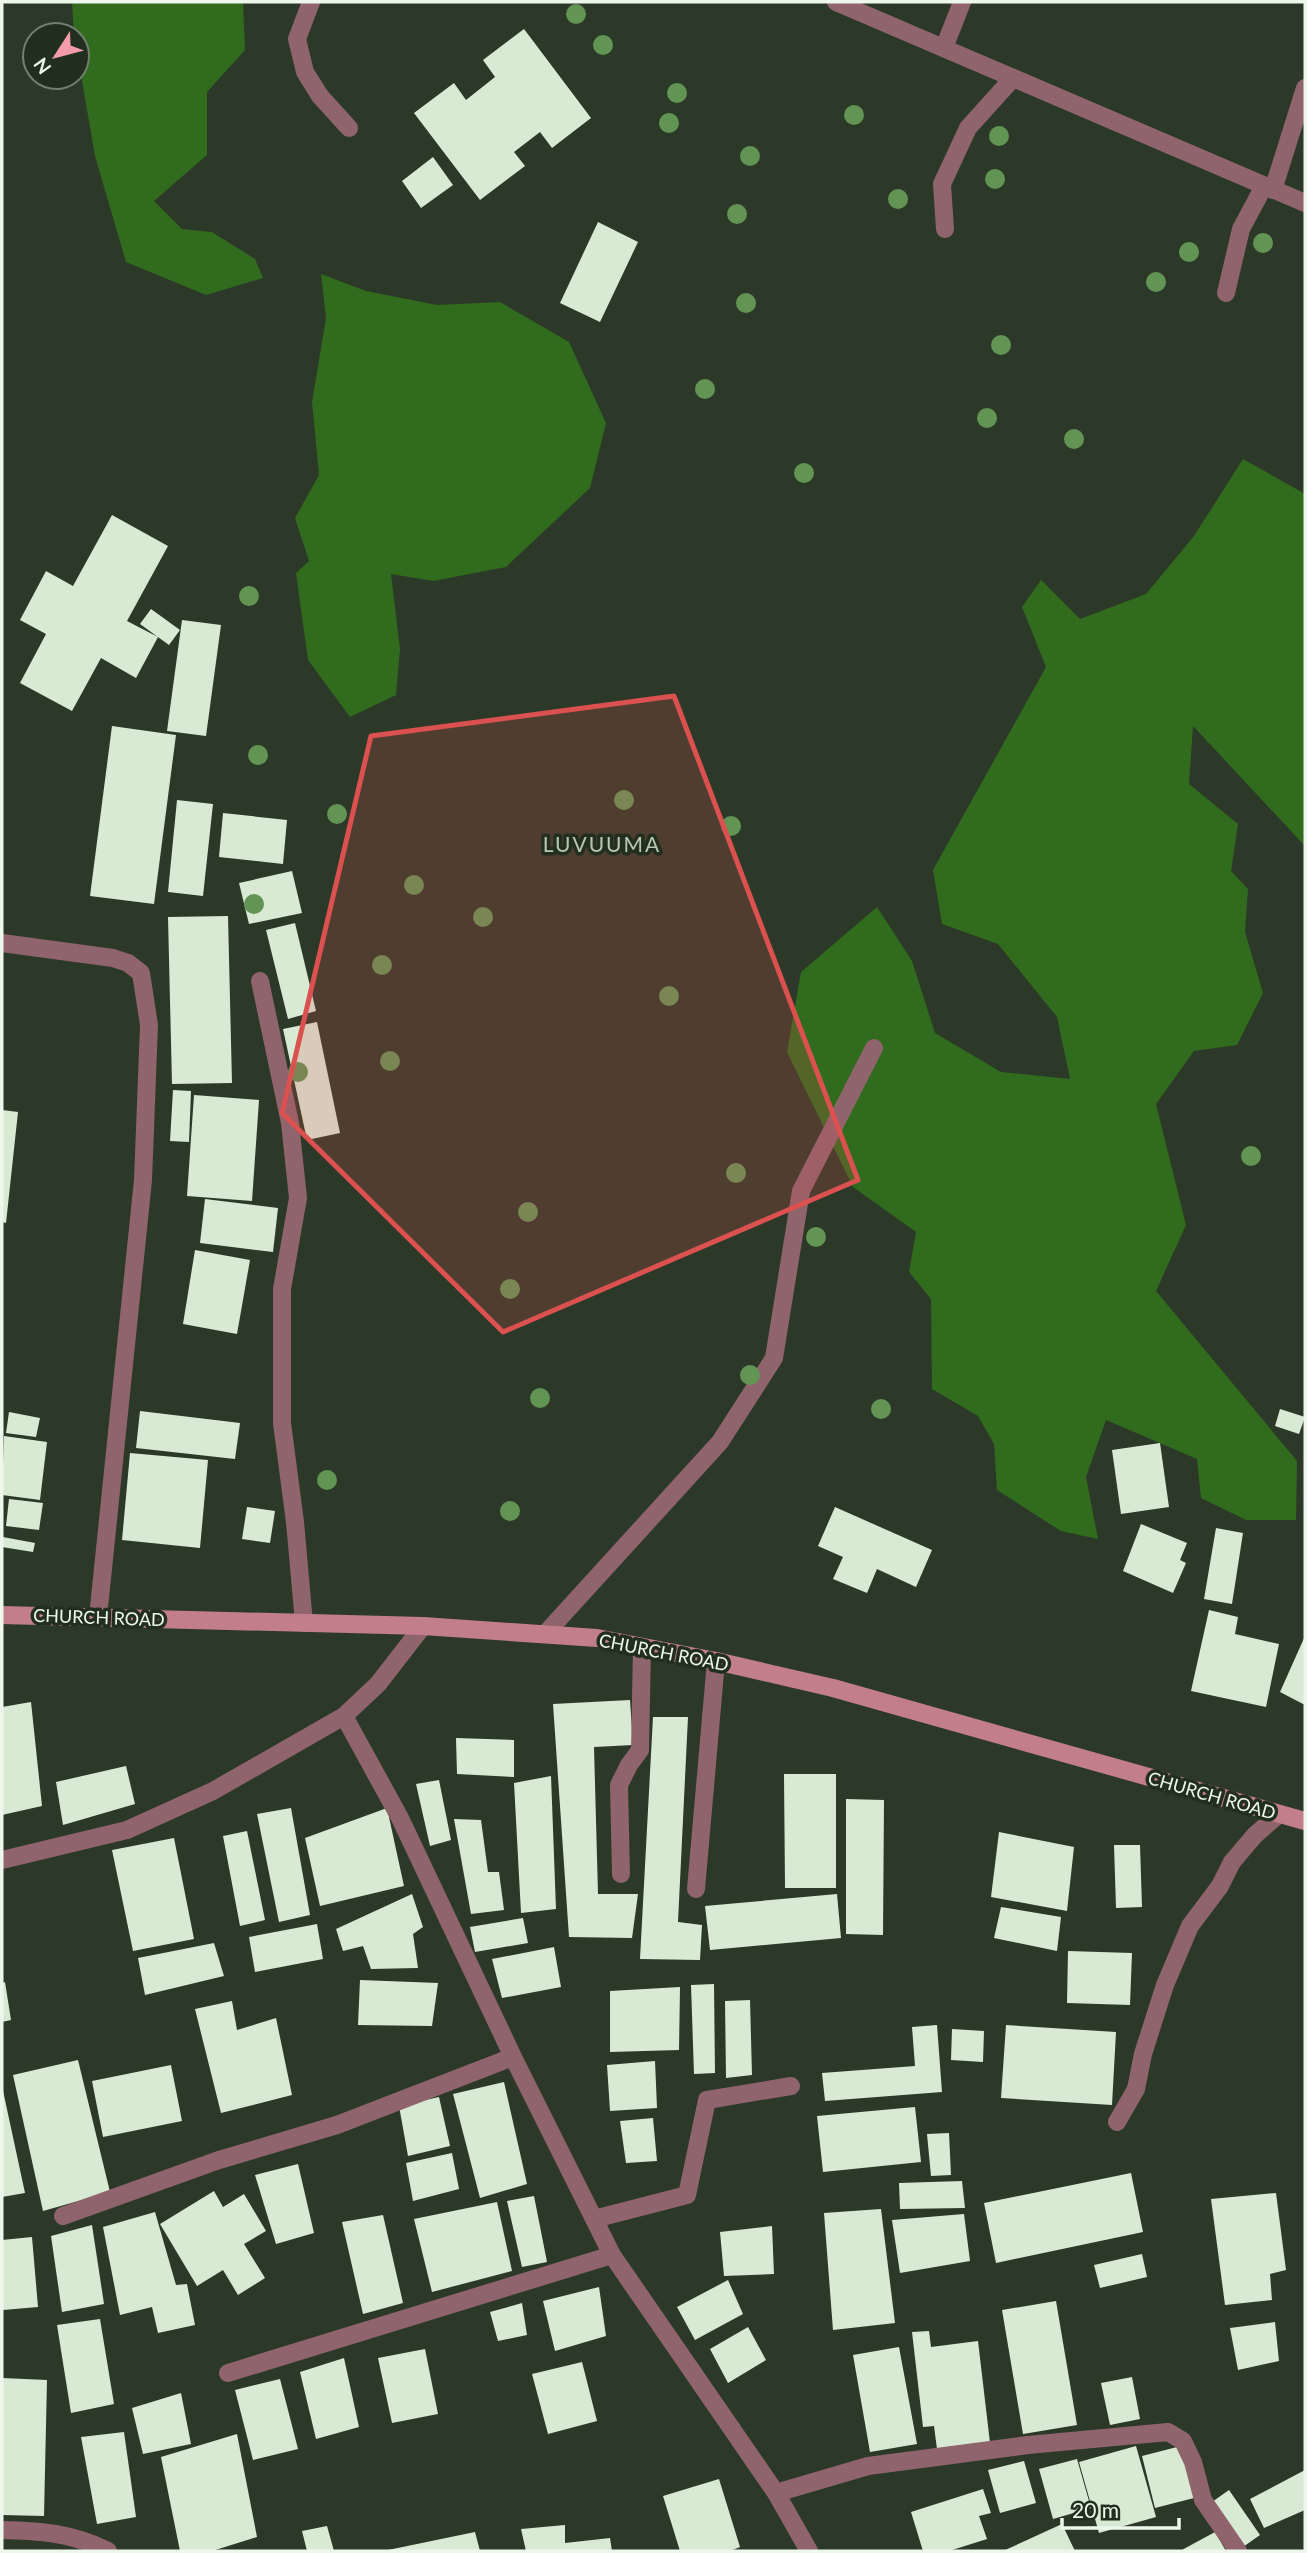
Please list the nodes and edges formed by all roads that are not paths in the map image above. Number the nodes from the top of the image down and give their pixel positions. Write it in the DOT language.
graph roads {
  1 [pos="312,2"];
  2 [pos="836,2"];
  3 [pos="962,2"];
  4 [pos="944,48"];
  5 [pos="1013,78"];
  6 [pos="1305,88"];
  7 [pos="349,128"];
  8 [pos="1268,188"];
  9 [pos="1305,203"];
  10 [pos="945,229"];
  11 [pos="1226,293"];
  12 [pos="2,943"];
  13 [pos="260,981"];
  14 [pos="874,1048"];
  15 [pos="2,1615"];
  16 [pos="98,1617"];
  17 [pos="304,1623"];
  18 [pos="423,1626"];
  19 [pos="546,1633"];
  20 [pos="642,1647"];
  21 [pos="716,1661"];
  22 [pos="344,1716"];
  23 [pos="1279,1814"];
  24 [pos="1305,1821"];
  25 [pos="2,1860"];
  26 [pos="621,1874"];
  27 [pos="696,1889"];
  28 [pos="513,2057"];
  29 [pos="791,2087"];
  30 [pos="1117,2122"];
  31 [pos="64,2216"];
  32 [pos="594,2219"];
  33 [pos="612,2255"];
  34 [pos="228,2373"];
  35 [pos="776,2493"];
  36 [pos="2,2530"];
  37 [pos="108,2551"];
  38 [pos="809,2551"];
  39 [pos="1238,2551"];
  1 -- 7 [label="street"];
  2 -- 4 [label="street"];
  3 -- 4 [label="street"];
  4 -- 5 [label="street"];
  5 -- 8 [label="street"];
  5 -- 10 [label="street"];
  6 -- 8 [label="street"];
  8 -- 9 [label="street"];
  8 -- 11 [label="street"];
  12 -- 16 [label="street"];
  13 -- 17 [label="street"];
  14 -- 19 [label="street"];
  15 -- 16 [label="street, CHURCH ROAD"];
  16 -- 17 [label="street, CHURCH ROAD"];
  17 -- 18 [label="street, CHURCH ROAD"];
  18 -- 19 [label="street, CHURCH ROAD"];
  18 -- 22 [label="street"];
  19 -- 20 [label="street, CHURCH ROAD"];
  20 -- 21 [label="street, CHURCH ROAD"];
  20 -- 26 [label="street"];
  21 -- 23 [label="street, CHURCH ROAD"];
  21 -- 27 [label="street"];
  22 -- 25 [label="street"];
  22 -- 28 [label="street"];
  23 -- 24 [label="street, CHURCH ROAD"];
  23 -- 30 [label="street"];
  28 -- 31 [label="street"];
  28 -- 32 [label="street"];
  29 -- 32 [label="street"];
  32 -- 33 [label="street"];
  33 -- 34 [label="street"];
  33 -- 35 [label="street"];
  35 -- 38 [label="street"];
  35 -- 39 [label="street"];
  36 -- 37 [label="street"];
}
